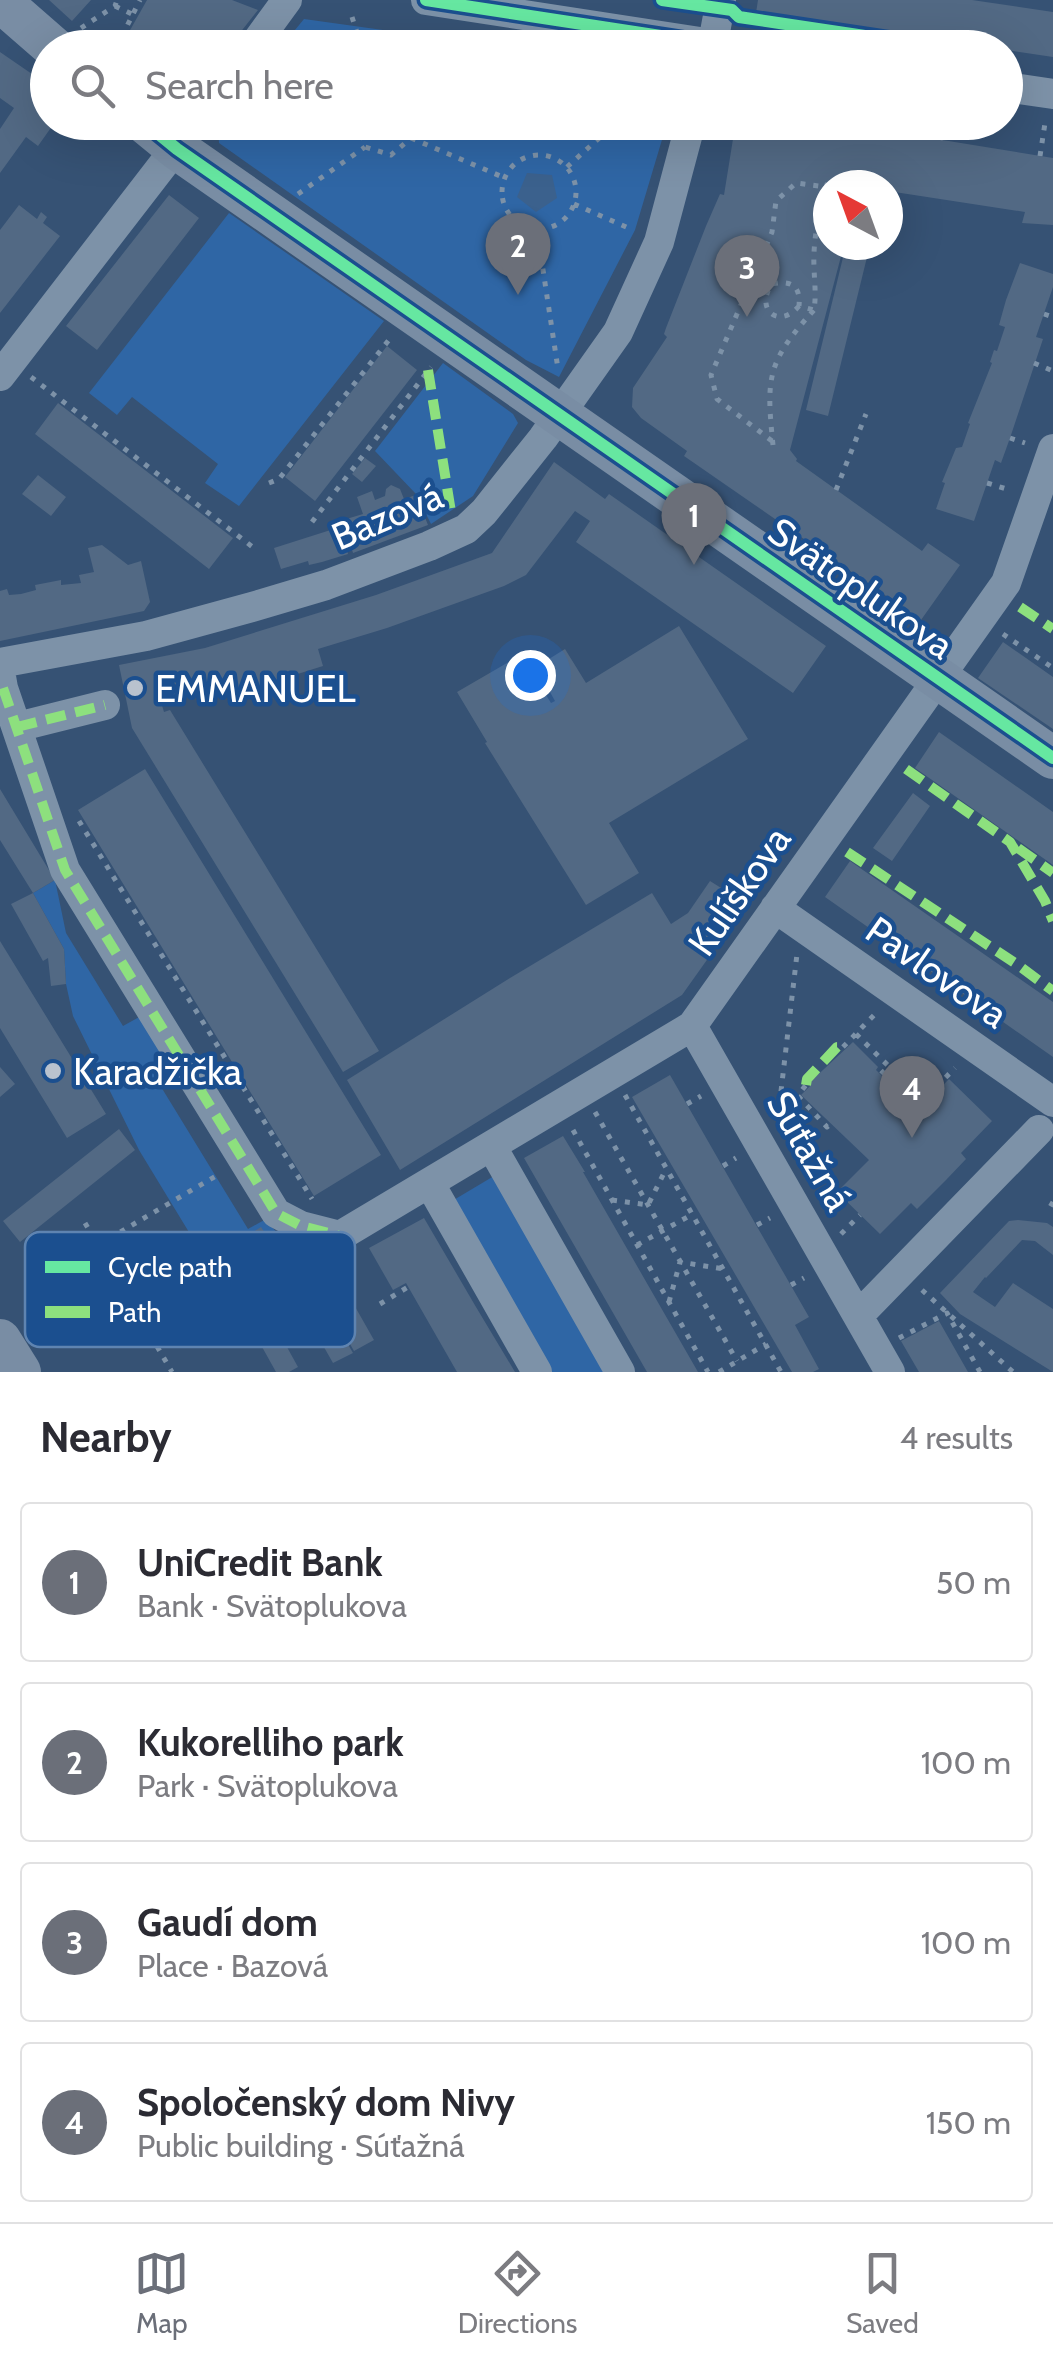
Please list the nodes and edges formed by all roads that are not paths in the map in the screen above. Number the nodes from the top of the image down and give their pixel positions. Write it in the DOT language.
graph roads {
  1 [pos="287,0"];
  2 [pos="426,0"];
  3 [pos="721,0"];
  4 [pos="0,1"];
  5 [pos="47,30"];
  6 [pos="265,30"];
  7 [pos="618,30"];
  8 [pos="721,30"];
  9 [pos="1023,96"];
  10 [pos="1049,109"];
  11 [pos="184,140"];
  12 [pos="193,140"];
  13 [pos="686,140"];
  14 [pos="12,374"];
  15 [pos="559,396"];
  16 [pos="1043,447"];
  17 [pos="0,663"];
  18 [pos="0,671"];
  19 [pos="938,678"];
  20 [pos="105,705"];
  21 [pos="17,727"];
  22 [pos="1053,758"];
  23 [pos="775,908"];
  24 [pos="692,1026"];
  25 [pos="1053,1102"];
  26 [pos="1039,1130"];
  27 [pos="492,1147"];
  28 [pos="430,1184"];
  29 [pos="324,1232"];
  30 [pos="347,1232"];
  31 [pos="858,1316"];
  32 [pos="0,1340"];
  33 [pos="20,1372"];
  34 [pos="537,1372"];
  35 [pos="620,1372"];
  36 [pos="890,1372"];
  1 -- 6 [label="street"];
  2 -- 7 [label="street"];
  3 -- 8 [label="street"];
  4 -- 5 [label="street"];
  9 -- 10 [label="street"];
  11 -- 14 [label="street"];
  12 -- 15 [label="street, Svätoplukova"];
  13 -- 15 [label="street, Bazová"];
  15 -- 17 [label="street, Bazová"];
  15 -- 19 [label="street, Svätoplukova"];
  16 -- 19 [label="street, Kulíškova"];
  18 -- 21 [label="street"];
  19 -- 22 [label="street, Svätoplukova"];
  19 -- 23 [label="street, Kulíškova"];
  20 -- 21 [label="street"];
  21 -- 29 [label="street, Kulíškova"];
  23 -- 24 [label="street, Kulíškova"];
  23 -- 25 [label="street, Pavlovova"];
  24 -- 27 [label="street, Kulíškova"];
  24 -- 31 [label="street, Súťažná"];
  26 -- 31 [label="street"];
  27 -- 28 [label="street, Kulíškova"];
  27 -- 35 [label="street"];
  28 -- 30 [label="street, Kulíškova"];
  28 -- 34 [label="street"];
  31 -- 36 [label="street, Súťažná"];
  32 -- 33 [label="street"];
}
